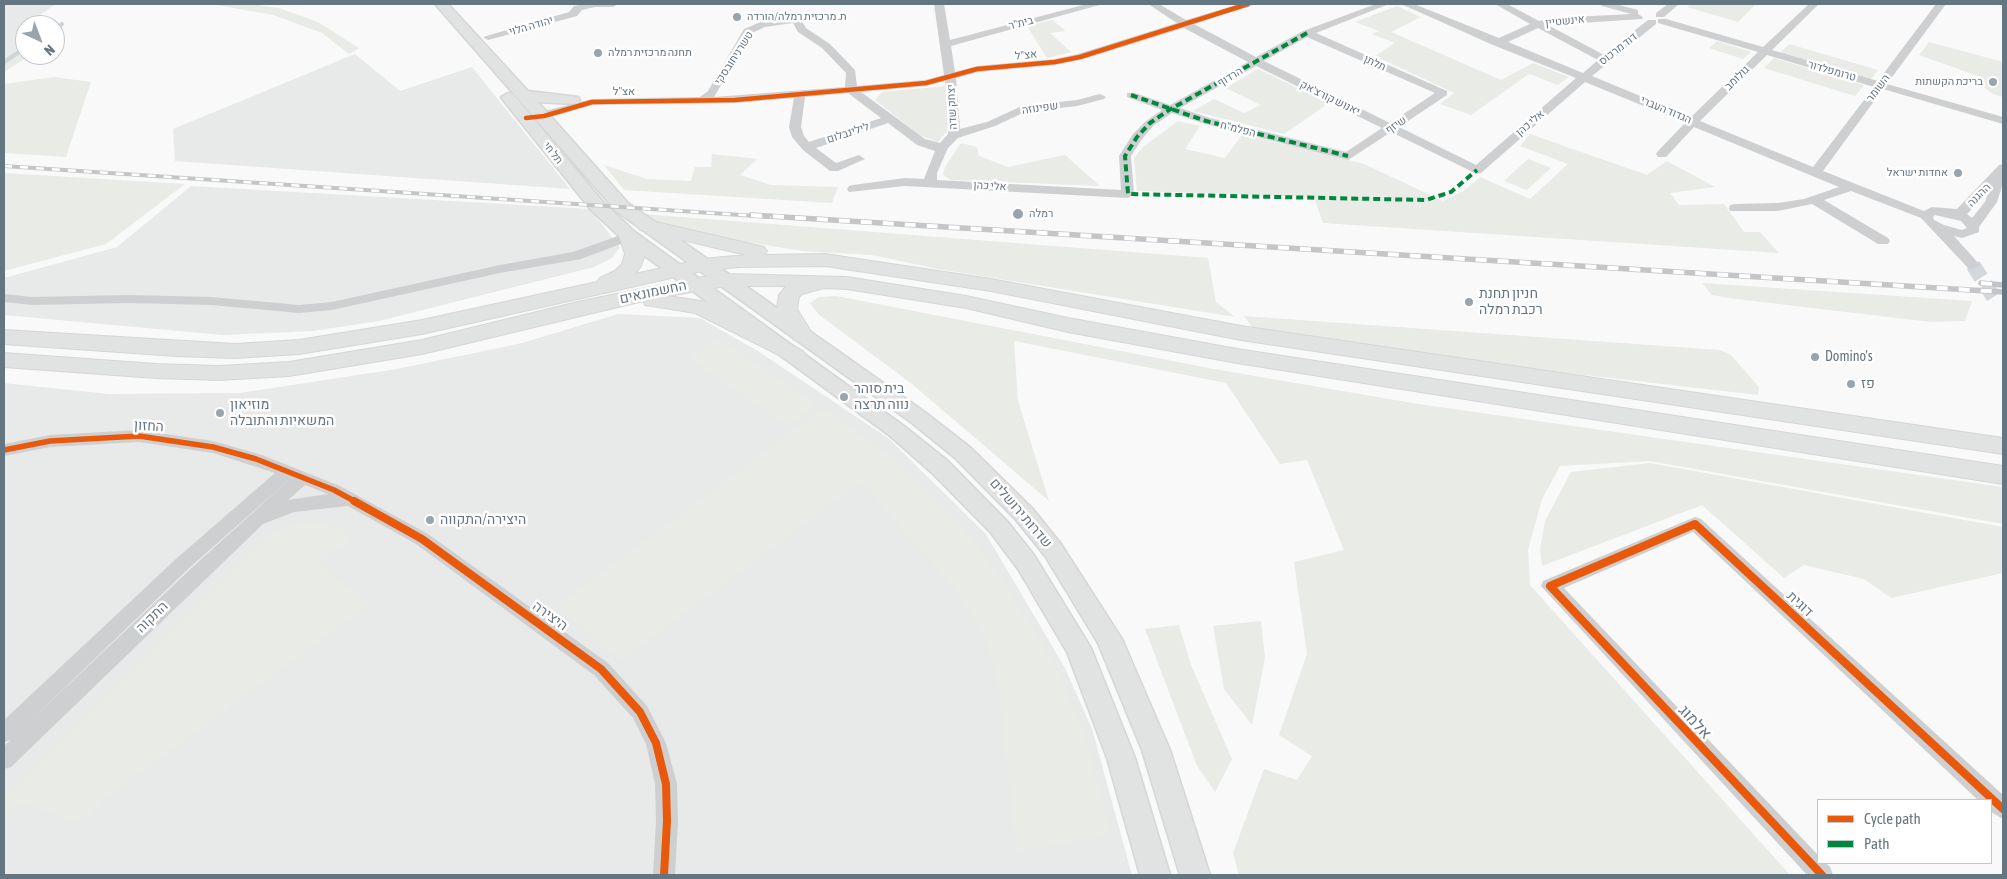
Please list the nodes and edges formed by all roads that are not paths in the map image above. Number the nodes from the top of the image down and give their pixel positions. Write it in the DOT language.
graph roads {
  1 [pos="428,4"];
  2 [pos="441,4"];
  3 [pos="562,4"];
  4 [pos="595,4"];
  5 [pos="613,4"];
  6 [pos="940,4"];
  7 [pos="1098,4"];
  8 [pos="1153,4"];
  9 [pos="1248,4"];
  10 [pos="1384,4"];
  11 [pos="1406,4"];
  12 [pos="1500,4"];
  13 [pos="1605,4"];
  14 [pos="1674,4"];
  15 [pos="1814,4"];
  16 [pos="1941,4"];
  17 [pos="1639,11"];
  18 [pos="573,14"];
  19 [pos="1658,19"];
  20 [pos="1185,24"];
  21 [pos="1538,24"];
  22 [pos="1307,33"];
  23 [pos="488,37"];
  24 [pos="1497,43"];
  25 [pos="945,44"];
  26 [pos="1765,52"];
  27 [pos="1605,60"];
  28 [pos="1255,61"];
  29 [pos="950,76"];
  30 [pos="1584,77"];
  31 [pos="1881,85"];
  32 [pos="881,88"];
  33 [pos="851,90"];
  34 [pos="1443,93"];
  35 [pos="523,94"];
  36 [pos="800,94"];
  37 [pos="1131,95"];
  38 [pos="1100,97"];
  39 [pos="705,99"];
  40 [pos="573,100"];
  41 [pos="871,103"];
  42 [pos="1169,110"];
  43 [pos="536,115"];
  44 [pos="890,119"];
  45 [pos="1693,121"];
  46 [pos="2003,121"];
  47 [pos="1392,128"];
  48 [pos="954,135"];
  49 [pos="807,147"];
  50 [pos="938,150"];
  51 [pos="1662,154"];
  52 [pos="1348,156"];
  53 [pos="859,159"];
  54 [pos="2002,169"];
  55 [pos="1476,170"];
  56 [pos="1815,173"];
  57 [pos="930,183"];
  58 [pos="1851,187"];
  59 [pos="853,189"];
  60 [pos="1128,194"];
  61 [pos="1978,198"];
  62 [pos="1814,200"];
  63 [pos="1997,204"];
  64 [pos="1735,208"];
  65 [pos="1952,213"];
  66 [pos="1926,216"];
  67 [pos="647,226"];
  68 [pos="1939,228"];
  69 [pos="1972,229"];
  70 [pos="629,236"];
  71 [pos="1883,241"];
  72 [pos="1962,252"];
  73 [pos="1973,265"];
  74 [pos="675,270"];
  75 [pos="845,272"];
  76 [pos="698,274"];
  77 [pos="726,280"];
  78 [pos="4,298"];
  79 [pos="575,301"];
  80 [pos="4,337"];
  81 [pos="798,346"];
  82 [pos="4,360"];
  83 [pos="2003,446"];
  84 [pos="4,450"];
  85 [pos="296,474"];
  86 [pos="2003,475"];
  87 [pos="350,499"];
  88 [pos="247,527"];
  89 [pos="1550,586"];
  90 [pos="4,733"];
  91 [pos="4,760"];
  92 [pos="2003,809"];
  93 [pos="664,875"];
  94 [pos="1155,875"];
  95 [pos="1195,875"];
  96 [pos="1822,875"];
  1 -- 43 [label="main road, תל חי"];
  2 -- 35 [label="main road, תל חי"];
  3 -- 18 [label="street, יהודה הלוי"];
  4 -- 5 [label="street"];
  4 -- 18 [label="street, יהודה הלוי"];
  6 -- 25 [label="street, יצחק שדה"];
  7 -- 25 [label="street, בית\"ר"];
  8 -- 20 [label="street"];
  9 -- 20 [label="street, אצ\"ל"];
  10 -- 22 [label="street, הרדוף"];
  11 -- 24 [label="street, הגדוד העברי"];
  12 -- 21 [label="street"];
  13 -- 17 [label="street"];
  14 -- 19 [label="street, דוד מרכוס"];
  15 -- 26 [label="street, גולומב"];
  16 -- 31 [label="street, השומר"];
  17 -- 19 [label="street"];
  17 -- 21 [label="street, אינשטיין"];
  18 -- 23 [label="street, יהודה הלוי"];
  19 -- 26 [label="street, טרומפלדור"];
  19 -- 27 [label="street, דוד מרכוס"];
  20 -- 28 [label="street, יאנוש קורצ'אק"];
  20 -- 29 [label="street, אצ\"ל"];
  21 -- 24 [label="street, אינשטיין"];
  21 -- 27 [label="street"];
  22 -- 28 [label="street, הרדוף"];
  22 -- 34 [label="street, תלתן"];
  24 -- 30 [label="street, הגדוד העברי"];
  25 -- 29 [label="street, יצחק שדה"];
  26 -- 31 [label="street, טרומפלדור"];
  26 -- 45 [label="street, גולומב"];
  27 -- 30 [label="street, דוד מרכוס"];
  28 -- 42 [label="street, הרדוף"];
  28 -- 47 [label="street, יאנוש קורצ'אק"];
  29 -- 32 [label="street, אצ\"ל"];
  29 -- 48 [label="street, יצחק שדה"];
  30 -- 45 [label="street, הגדוד העברי"];
  30 -- 55 [label="street, אלי כהן"];
  31 -- 46 [label="street, טרומפלדור"];
  31 -- 56 [label="street, השומר"];
  32 -- 33 [label="street, אצ\"ל"];
  32 -- 41 [label="street"];
  33 -- 36 [label="street, אצ\"ל"];
  33 -- 39 [label="street, טשרניחובסקי"];
  33 -- 41 [label="street"];
  34 -- 47 [label="street, שיזף"];
  35 -- 40 [label="main road"];
  35 -- 43 [label="main road, תל חי"];
  36 -- 39 [label="street, אצ\"ל"];
  36 -- 49 [label="street"];
  37 -- 42 [label="street, הפלמ\"ח"];
  38 -- 48 [label="street, שפינוזה"];
  39 -- 40 [label="street, אצ\"ל"];
  39 -- 43 [label="street, אצ\"ל"];
  40 -- 43 [label="street, אצ\"ל"];
  41 -- 44 [label="street"];
  42 -- 52 [label="street, הפלמ\"ח"];
  42 -- 60 [label="street, הרדוף"];
  43 -- 67 [label="main road, תל חי"];
  43 -- 70 [label="main road, תל חי"];
  44 -- 49 [label="street, לילינבלום"];
  44 -- 50 [label="street"];
  45 -- 51 [label="street, גולומב"];
  45 -- 56 [label="street, הגדוד העברי"];
  47 -- 52 [label="street, שיזף"];
  47 -- 55 [label="street, יאנוש קורצ'אק"];
  48 -- 50 [label="street, יצחק שדה"];
  49 -- 53 [label="street"];
  50 -- 57 [label="street, יצחק שדה"];
  54 -- 61 [label="street, ההגנה"];
  54 -- 63 [label="street, ההגנה"];
  56 -- 58 [label="street, הגדוד העברי"];
  57 -- 59 [label="street, אלי כהן"];
  57 -- 60 [label="street, אלי כהן"];
  58 -- 62 [label="street"];
  58 -- 66 [label="street, הגדוד העברי"];
  61 -- 63 [label="street"];
  61 -- 65 [label="street, ההגנה"];
  62 -- 64 [label="street"];
  62 -- 71 [label="street"];
  63 -- 69 [label="street, ההגנה"];
  65 -- 66 [label="street"];
  65 -- 69 [label="street"];
  66 -- 68 [label="street"];
  67 -- 75 [label="highway"];
  67 -- 76 [label="main road, תל חי"];
  68 -- 69 [label="street"];
  68 -- 72 [label="street"];
  69 -- 72 [label="street, ההגנה"];
  70 -- 74 [label="main road, תל חי"];
  70 -- 78 [label="street"];
  70 -- 79 [label="highway"];
  72 -- 73 [label="street"];
  74 -- 76 [label="highway, החשמונאים"];
  74 -- 79 [label="highway, החשמונאים"];
  75 -- 76 [label="highway"];
  75 -- 77 [label="highway, החשמונאים"];
  75 -- 81 [label="highway"];
  75 -- 83 [label="highway"];
  75 -- 86 [label="highway"];
  76 -- 77 [label="highway, החשמונאים"];
  76 -- 79 [label="highway, החשמונאים"];
  76 -- 81 [label="main road, שדרות ירושלים"];
  77 -- 81 [label="main road, שדרות ירושלים"];
  79 -- 80 [label="highway"];
  79 -- 81 [label="highway"];
  79 -- 82 [label="highway"];
  81 -- 94 [label="main road, שדרות ירושלים"];
  81 -- 95 [label="main road, שדרות ירושלים"];
  84 -- 85 [label="street, החזון"];
  85 -- 87 [label="street, היצירה"];
  85 -- 88 [label="street, התקוה"];
  85 -- 90 [label="street, התקוה"];
  87 -- 88 [label="street"];
  87 -- 93 [label="street, היצירה"];
  88 -- 91 [label="street, התקוה"];
  89 -- 92 [label="street, דוגית"];
  89 -- 96 [label="street, אלמוג"];
}
